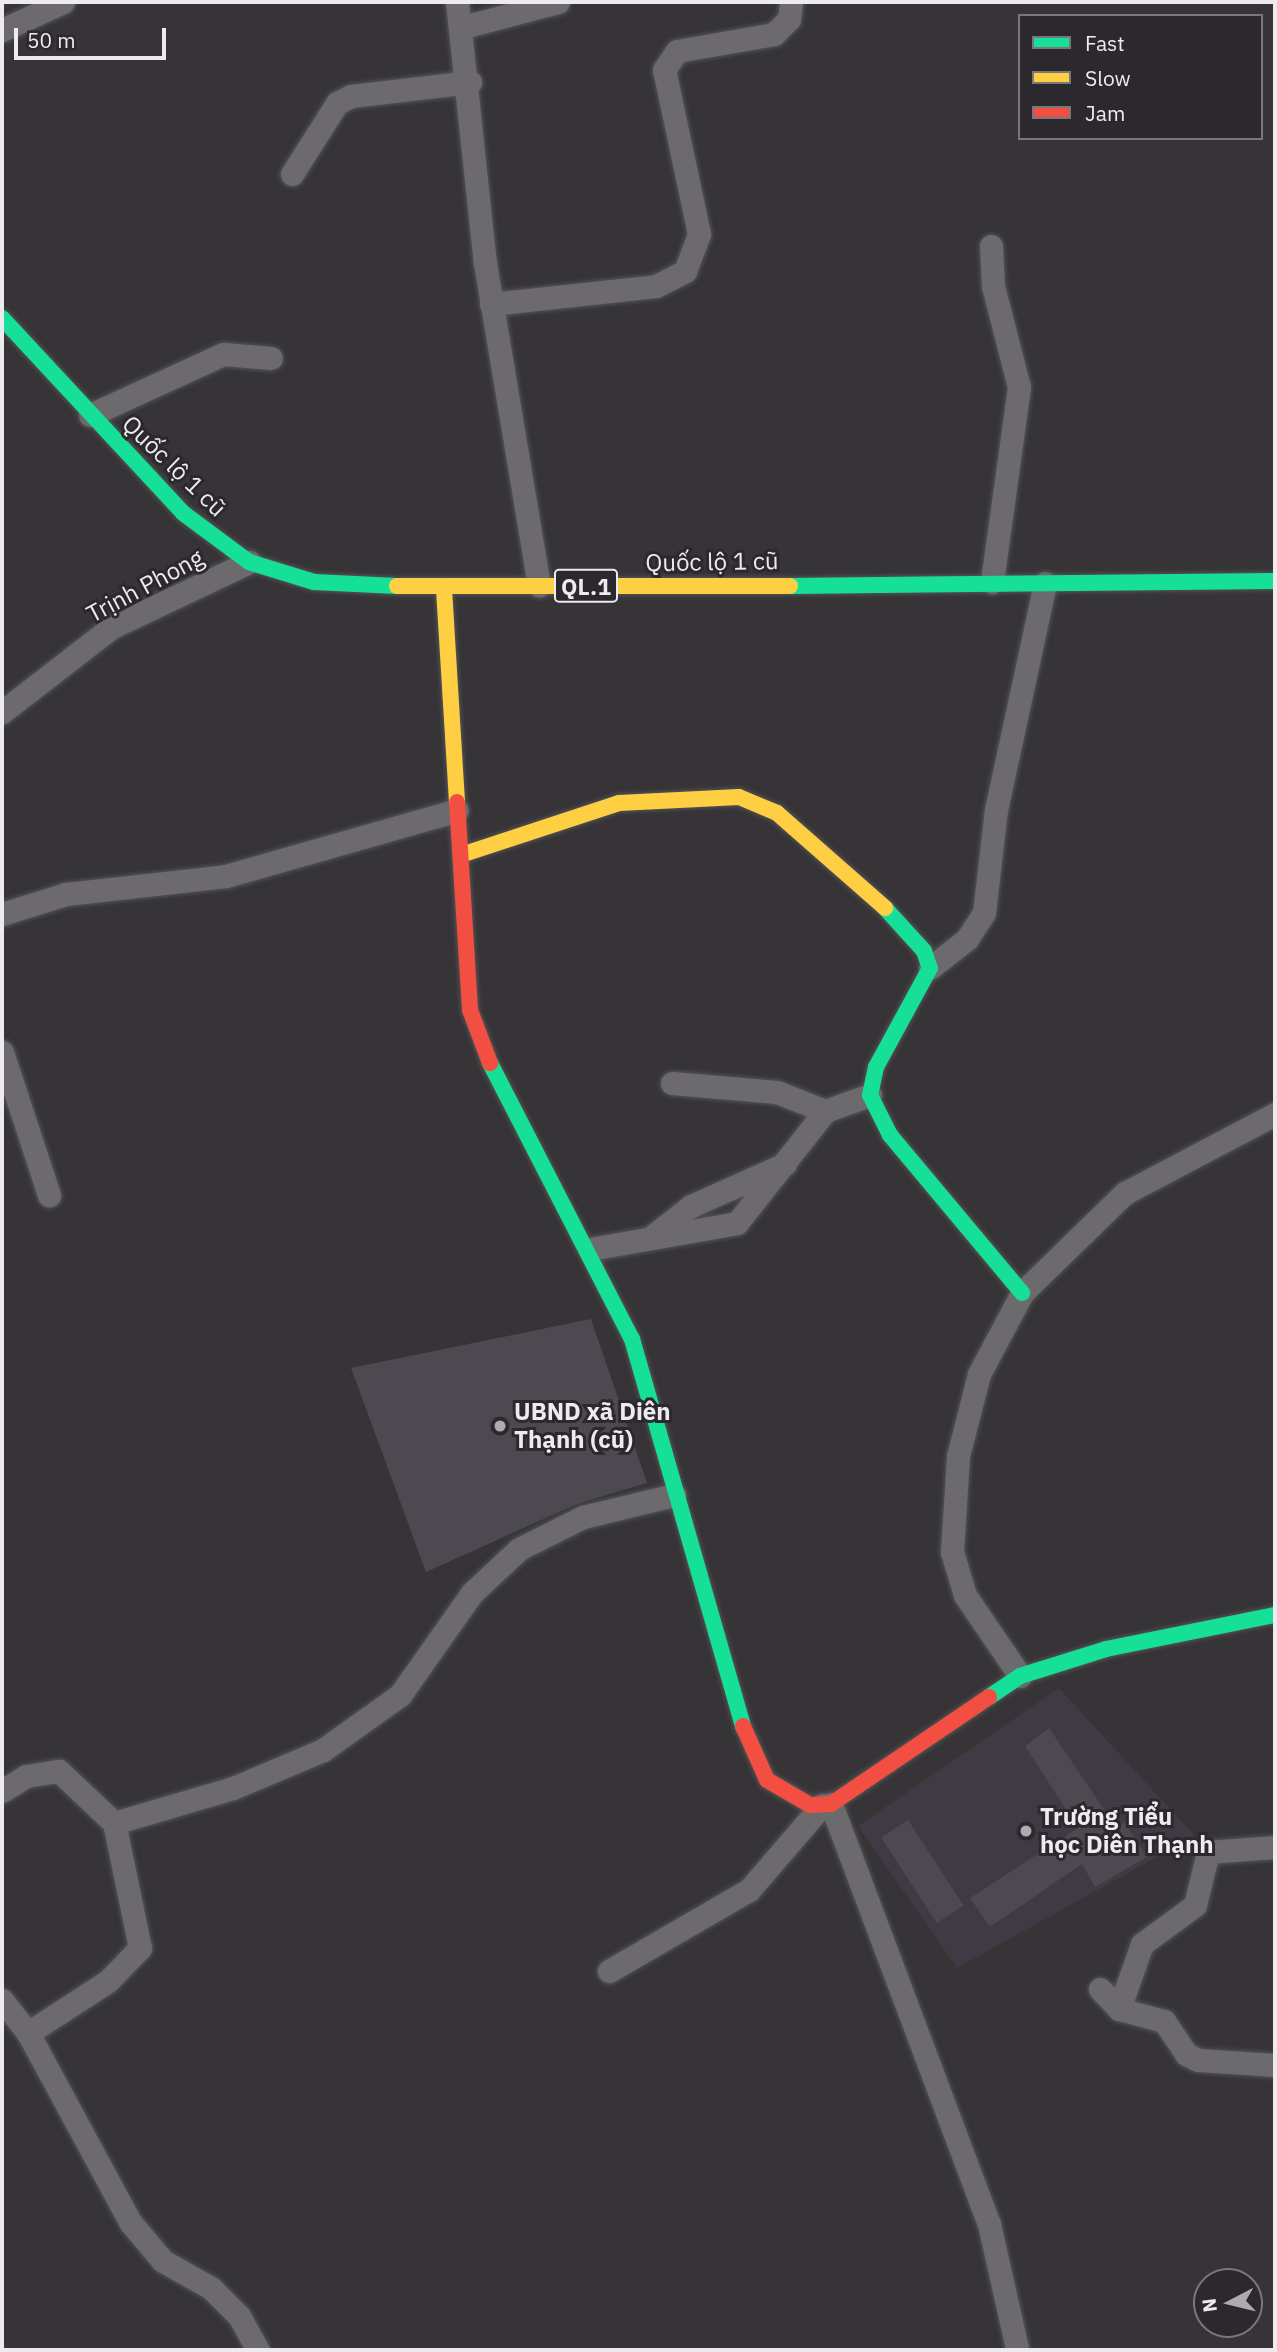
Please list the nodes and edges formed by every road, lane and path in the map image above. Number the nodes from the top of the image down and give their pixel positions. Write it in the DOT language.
graph roads {
  1 [pos="63,2"];
  2 [pos="457,2"];
  3 [pos="558,2"];
  4 [pos="791,2"];
  5 [pos="463,27"];
  6 [pos="2,30"];
  7 [pos="470,82"];
  8 [pos="292,174"];
  9 [pos="990,246"];
  10 [pos="491,303"];
  11 [pos="2,318"];
  12 [pos="271,358"];
  13 [pos="90,415"];
  14 [pos="249,562"];
  15 [pos="992,582"];
  16 [pos="1275,582"];
  17 [pos="1045,583"];
  18 [pos="539,586"];
  19 [pos="444,589"];
  20 [pos="2,712"];
  21 [pos="457,810"];
  22 [pos="461,855"];
  23 [pos="2,914"];
  24 [pos="930,968"];
  25 [pos="2,1052"];
  26 [pos="673,1083"];
  27 [pos="870,1095"];
  28 [pos="825,1111"];
  29 [pos="1275,1114"];
  30 [pos="786,1163"];
  31 [pos="49,1195"];
  32 [pos="654,1235"];
  33 [pos="590,1248"];
  34 [pos="1022,1293"];
  35 [pos="674,1495"];
  36 [pos="1275,1615"];
  37 [pos="1020,1676"];
  38 [pos="2,1791"];
  39 [pos="826,1805"];
  40 [pos="114,1822"];
  41 [pos="1275,1847"];
  42 [pos="609,1970"];
  43 [pos="1100,1989"];
  44 [pos="2,2000"];
  45 [pos="1119,2009"];
  46 [pos="28,2033"];
  47 [pos="1275,2066"];
  48 [pos="1016,2349"];
  49 [pos="258,2350"];
  1 -- 6 [label="street"];
  2 -- 5 [label="street"];
  3 -- 5 [label="street"];
  4 -- 10 [label="street"];
  5 -- 7 [label="street"];
  7 -- 8 [label="street"];
  7 -- 10 [label="street"];
  9 -- 15 [label="street"];
  10 -- 18 [label="street"];
  11 -- 13 [label="street, Quốc lộ 1 cũ / QL.1"];
  12 -- 13 [label="street"];
  13 -- 14 [label="street, Quốc lộ 1 cũ / QL.1"];
  14 -- 19 [label="street, Quốc lộ 1 cũ / QL.1"];
  14 -- 20 [label="street, Trịnh Phong"];
  15 -- 17 [label="street, Quốc lộ 1 cũ / QL.1"];
  15 -- 18 [label="street, Quốc lộ 1 cũ / QL.1"];
  16 -- 17 [label="street, Quốc lộ 1 cũ / QL.1"];
  17 -- 24 [label="street"];
  18 -- 19 [label="street, Quốc lộ 1 cũ / QL.1"];
  19 -- 21 [label="street"];
  21 -- 22 [label="street"];
  21 -- 23 [label="street"];
  22 -- 24 [label="street"];
  22 -- 33 [label="street"];
  24 -- 27 [label="street"];
  25 -- 31 [label="street"];
  26 -- 28 [label="street"];
  27 -- 28 [label="street"];
  27 -- 34 [label="street"];
  28 -- 30 [label="street"];
  29 -- 34 [label="street"];
  30 -- 32 [label="street"];
  30 -- 32 [label="street"];
  32 -- 33 [label="street"];
  33 -- 35 [label="street"];
  34 -- 37 [label="street"];
  35 -- 39 [label="street"];
  35 -- 40 [label="street"];
  36 -- 37 [label="street"];
  37 -- 39 [label="street"];
  38 -- 40 [label="street"];
  39 -- 42 [label="street"];
  39 -- 48 [label="street"];
  40 -- 46 [label="street"];
  41 -- 45 [label="street"];
  43 -- 45 [label="street"];
  44 -- 46 [label="street"];
  45 -- 47 [label="street"];
  46 -- 49 [label="street"];
}
